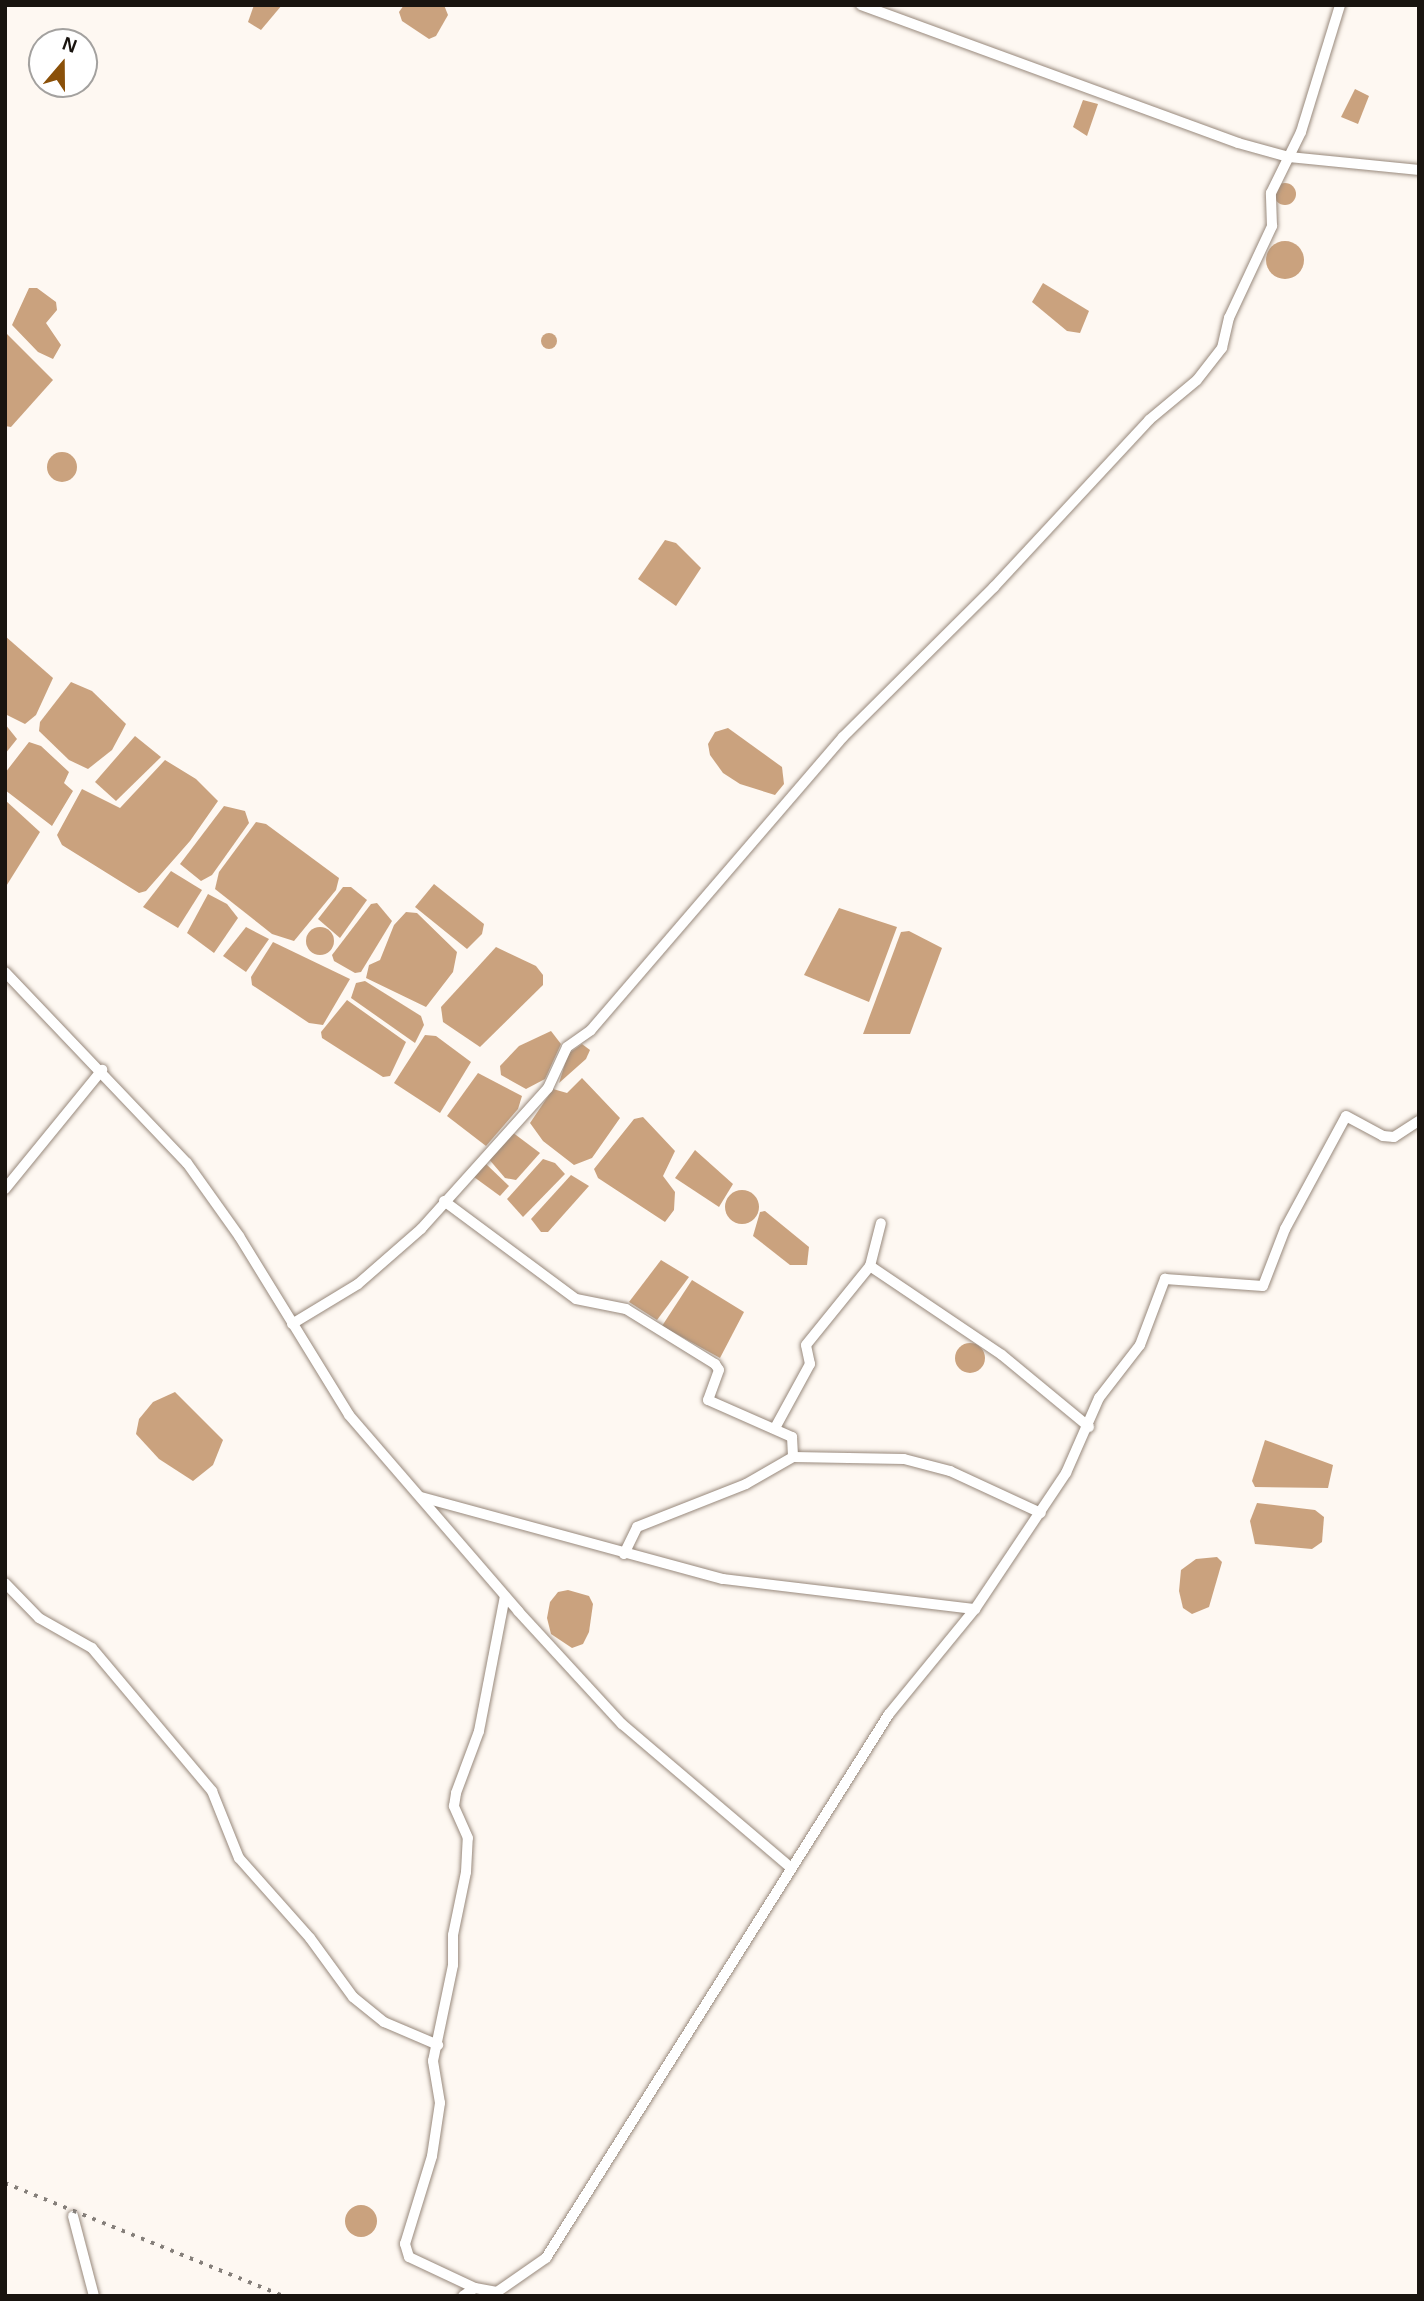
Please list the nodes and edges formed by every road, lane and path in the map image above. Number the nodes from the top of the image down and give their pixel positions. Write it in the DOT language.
graph roads {
  1 [pos="860,5"];
  2 [pos="1340,5"];
  3 [pos="1289,157"];
  4 [pos="1419,170"];
  5 [pos="5,972"];
  6 [pos="102,1070"];
  7 [pos="1419,1121"];
  8 [pos="5,1189"];
  9 [pos="444,1201"];
  10 [pos="881,1223"];
  11 [pos="870,1266"];
  12 [pos="292,1324"];
  13 [pos="1089,1427"];
  14 [pos="775,1428"];
  15 [pos="793,1457"];
  16 [pos="421,1496"];
  17 [pos="1041,1513"];
  18 [pos="624,1554"];
  19 [pos="5,1583"];
  20 [pos="505,1596"];
  21 [pos="975,1609"];
  22 [pos="791,1868"];
  23 [pos="438,2045"];
  24 [pos="73,2217"];
  25 [pos="475,2288"];
  26 [pos="94,2296"];
  27 [pos="463,2296"];
  1 -- 3 [label="street"];
  2 -- 3 [label="street"];
  3 -- 4 [label="street"];
  3 -- 9 [label="street"];
  5 -- 6 [label="street"];
  6 -- 8 [label="street"];
  6 -- 12 [label="street"];
  7 -- 13 [label="street"];
  9 -- 12 [label="street"];
  9 -- 14 [label="street"];
  10 -- 11 [label="street"];
  11 -- 13 [label="street"];
  11 -- 14 [label="street"];
  12 -- 16 [label="street"];
  13 -- 17 [label="street"];
  14 -- 15 [label="street"];
  15 -- 17 [label="street"];
  15 -- 18 [label="street"];
  16 -- 18 [label="street"];
  16 -- 20 [label="street"];
  17 -- 21 [label="street"];
  18 -- 21 [label="street"];
  19 -- 23 [label="street"];
  20 -- 22 [label="street"];
  20 -- 23 [label="street"];
  21 -- 22 [label="street"];
  22 -- 25 [label="street"];
  23 -- 25 [label="street"];
  24 -- 26 [label="street"];
  25 -- 27 [label="street"];
}
